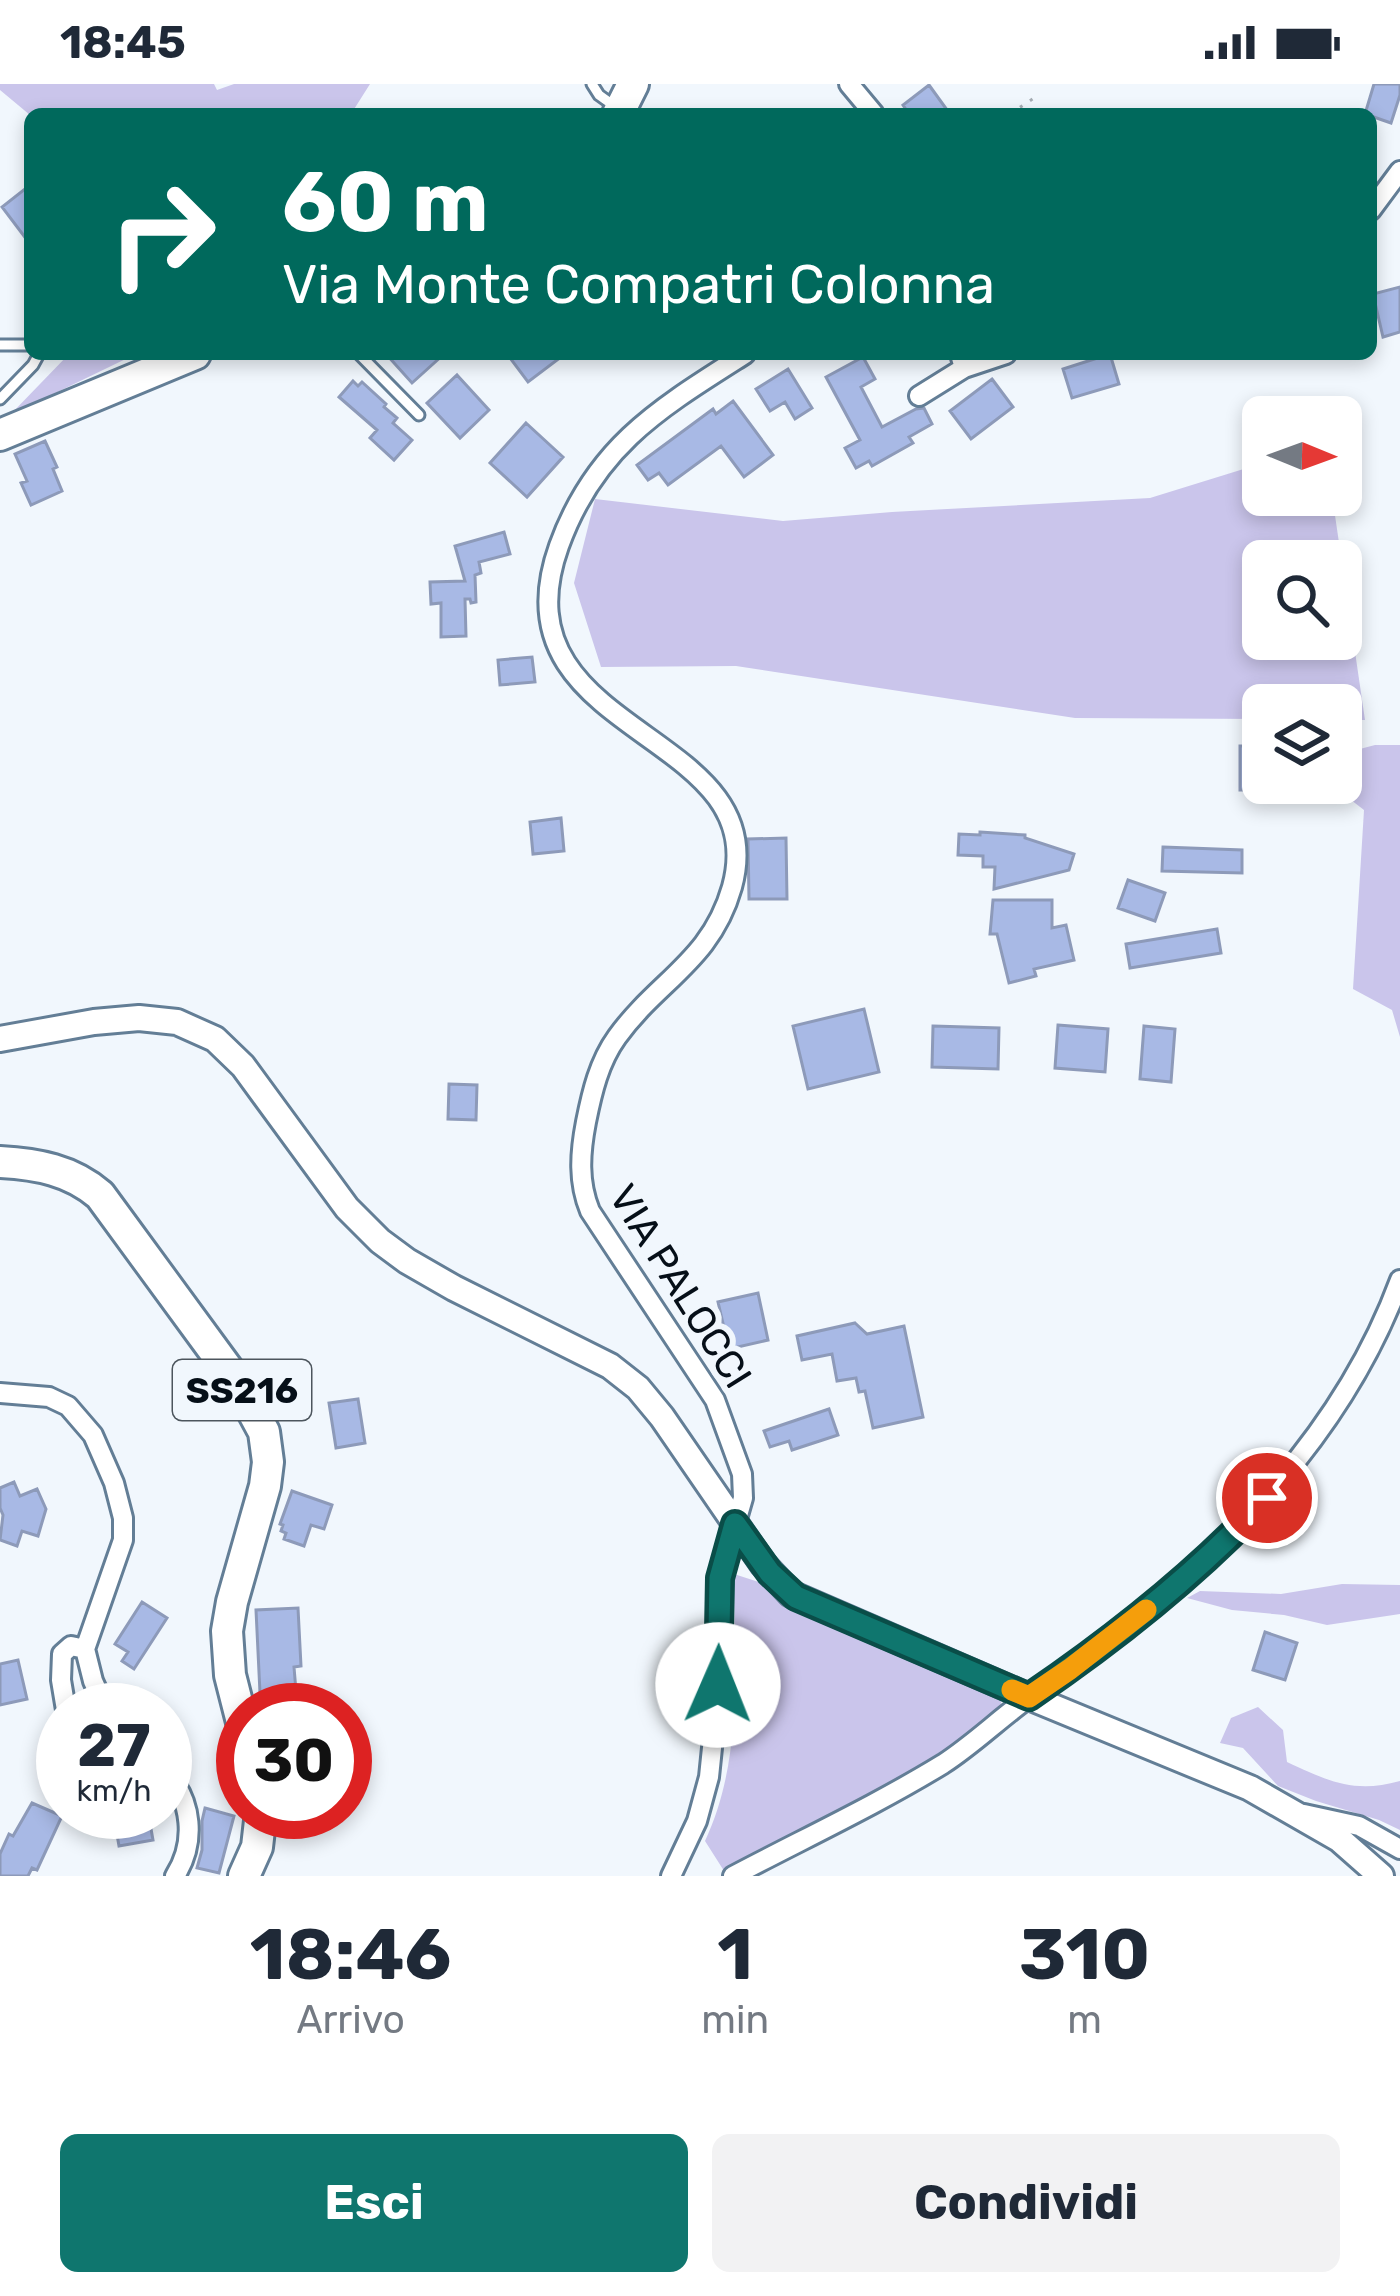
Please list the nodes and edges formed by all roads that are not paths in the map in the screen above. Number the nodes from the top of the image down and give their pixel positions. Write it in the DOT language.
graph roads {
  1 [pos="592,84"];
  2 [pos="612,102"];
  3 [pos="1400,171"];
  4 [pos="1377,203"];
  5 [pos="36,360"];
  6 [pos="181,360"];
  7 [pos="365,360"];
  8 [pos="736,360"];
  9 [pos="962,361"];
  10 [pos="919,397"];
  11 [pos="0,398"];
  12 [pos="419,415"];
  13 [pos="0,435"];
  14 [pos="0,1039"];
  15 [pos="0,1162"];
  16 [pos="1400,1280"];
  17 [pos="0,1393"];
  18 [pos="735,1524"];
  19 [pos="86,1649"];
  20 [pos="62,1683"];
  21 [pos="93,1683"];
  22 [pos="232,1683"];
  23 [pos="1029,1697"];
  24 [pos="1296,1813"];
  25 [pos="186,1839"];
  26 [pos="258,1839"];
  27 [pos="1400,1849"];
  28 [pos="175,1876"];
  29 [pos="244,1876"];
  30 [pos="671,1876"];
  31 [pos="734,1876"];
  32 [pos="1381,1876"];
  1 -- 2 [label="lane"];
  3 -- 4 [label="street"];
  5 -- 11 [label="lane"];
  6 -- 13 [label="main road"];
  7 -- 12 [label="lane"];
  8 -- 18 [label="street, VIA PALOCCI"];
  9 -- 10 [label="street"];
  14 -- 18 [label="street"];
  15 -- 22 [label="main road, SS216"];
  16 -- 23 [label="street"];
  17 -- 19 [label="street"];
  18 -- 23 [label="street"];
  18 -- 30 [label="street, VIA PALOCCI"];
  19 -- 20 [label="street"];
  19 -- 21 [label="street"];
  23 -- 24 [label="street"];
  23 -- 31 [label="street"];
  24 -- 27 [label="street"];
  24 -- 32 [label="street"];
  25 -- 28 [label="street"];
  26 -- 29 [label="main road"];
}
